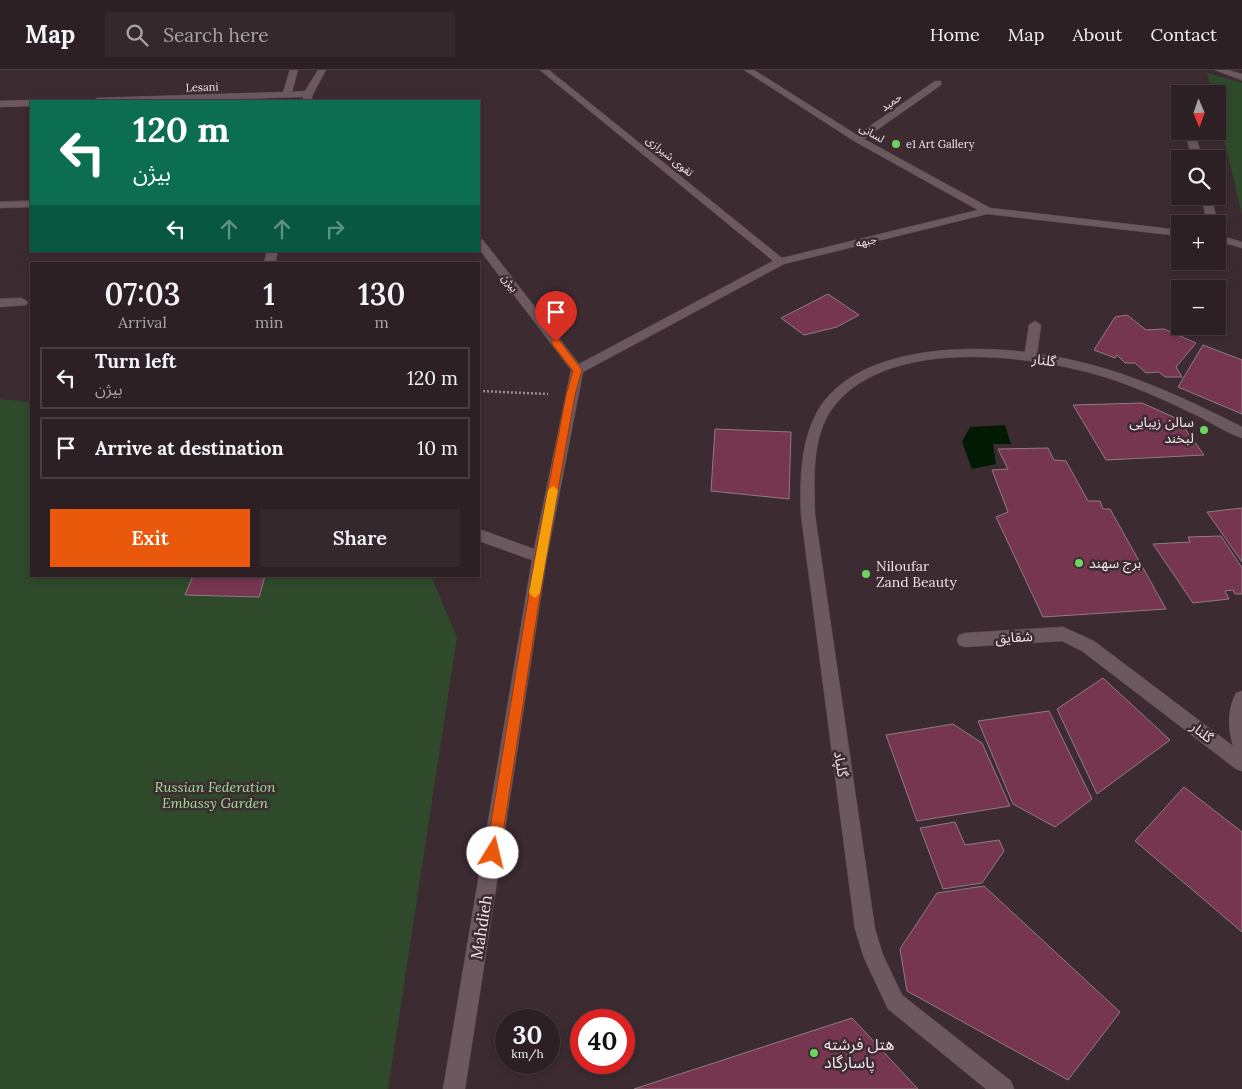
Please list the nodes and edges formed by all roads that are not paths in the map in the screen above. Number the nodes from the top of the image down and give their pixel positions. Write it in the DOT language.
graph roads {
  1 [pos="294,70"];
  2 [pos="322,70"];
  3 [pos="544,70"];
  4 [pos="748,70"];
  5 [pos="1219,70"];
  6 [pos="1242,77"];
  7 [pos="938,83"];
  8 [pos="286,95"];
  9 [pos="308,98"];
  10 [pos="128,100"];
  11 [pos="30,103"];
  12 [pos="0,104"];
  13 [pos="857,139"];
  14 [pos="30,204"];
  15 [pos="0,205"];
  16 [pos="987,211"];
  17 [pos="1171,232"];
  18 [pos="1226,240"];
  19 [pos="480,243"];
  20 [pos="1242,245"];
  21 [pos="780,262"];
  22 [pos="22,302"];
  23 [pos="0,303"];
  24 [pos="1035,325"];
  25 [pos="1030,358"];
  26 [pos="577,370"];
  27 [pos="841,390"];
  28 [pos="1242,433"];
  29 [pos="480,535"];
  30 [pos="540,557"];
  31 [pos="1063,634"];
  32 [pos="965,640"];
  33 [pos="1242,698"];
  34 [pos="1242,748"];
  35 [pos="1242,763"];
  36 [pos="454,1089"];
  37 [pos="1003,1089"];
  1 -- 8 [label="street"];
  2 -- 9 [label="street"];
  3 -- 21 [label="street, تقوی شیرازی"];
  4 -- 13 [label="street, لسانی"];
  5 -- 6 [label="street"];
  7 -- 13 [label="street, حمید"];
  8 -- 9 [label="street, Lesani"];
  8 -- 10 [label="street, Lesani"];
  11 -- 12 [label="street"];
  13 -- 16 [label="street, لسانی"];
  14 -- 15 [label="street"];
  16 -- 17 [label="street, جبهه"];
  16 -- 21 [label="street, جبهه"];
  18 -- 20 [label="street"];
  19 -- 26 [label="street, بیژن"];
  21 -- 26 [label="street, جبهه"];
  22 -- 23 [label="street"];
  24 -- 25 [label="street"];
  25 -- 27 [label="street, گلنار"];
  25 -- 28 [label="street, گلنار"];
  26 -- 30 [label="street, Mahdieh"];
  27 -- 37 [label="street, گلپاد"];
  29 -- 30 [label="street"];
  30 -- 36 [label="street, Mahdieh"];
  31 -- 32 [label="street, شقایق"];
  31 -- 35 [label="street, گلنار"];
  33 -- 34 [label="street"];
}
